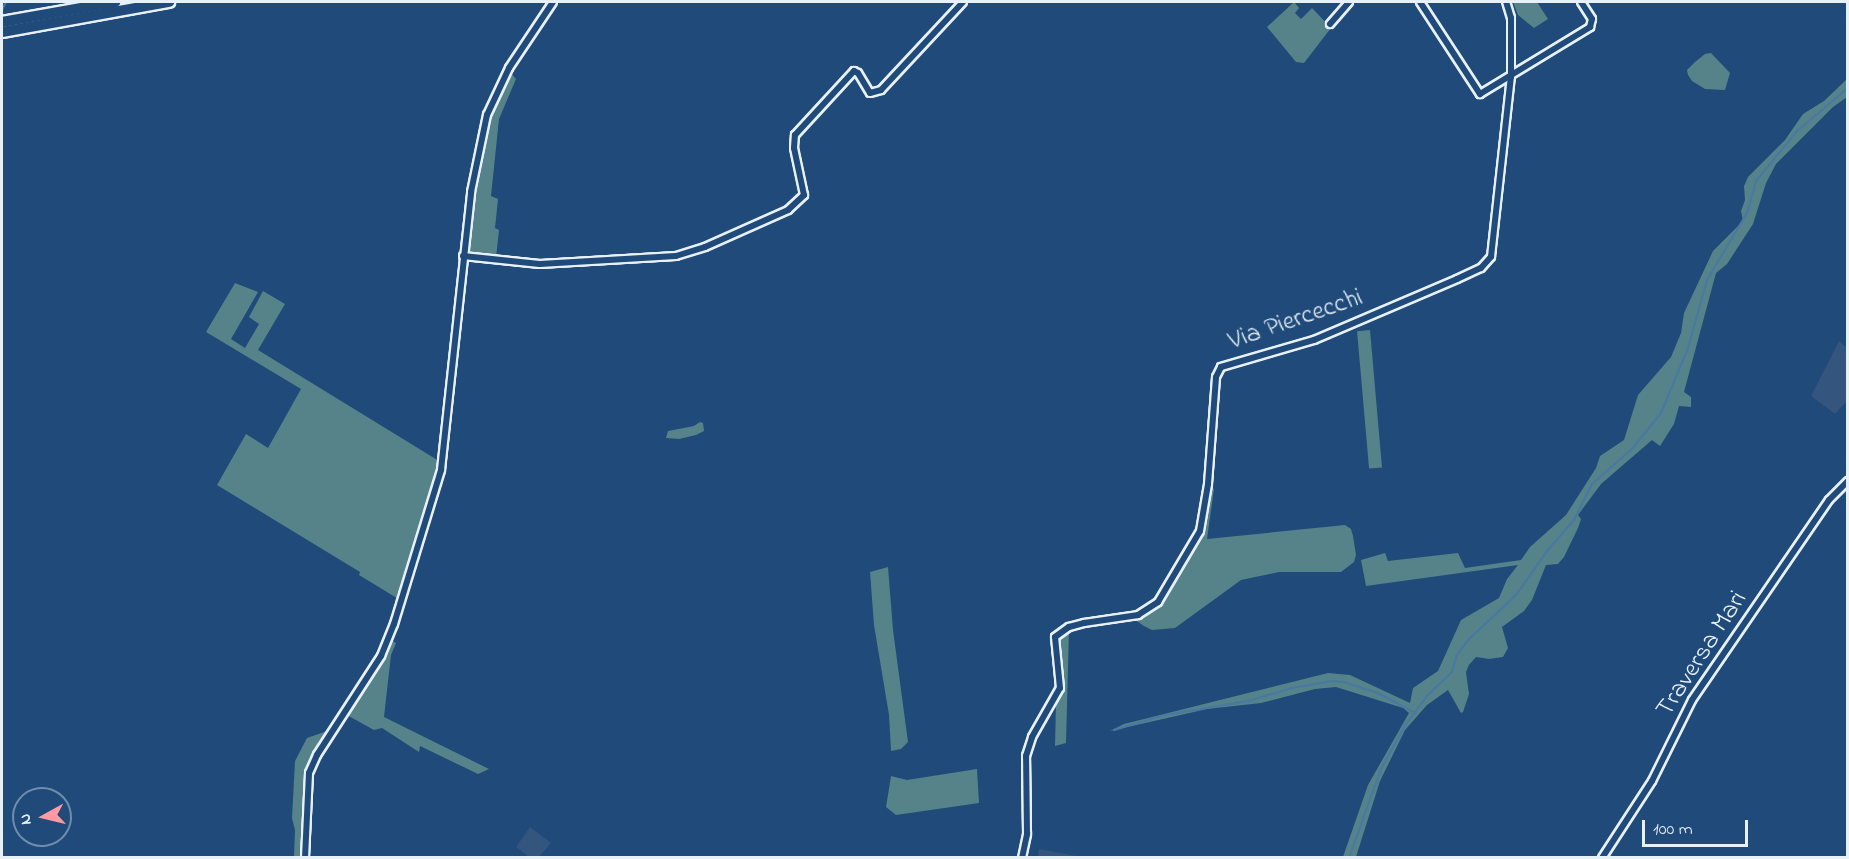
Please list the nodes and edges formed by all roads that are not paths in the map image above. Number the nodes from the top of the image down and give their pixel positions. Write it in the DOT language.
graph roads {
  1 [pos="115,2"];
  2 [pos="169,2"];
  3 [pos="553,2"];
  4 [pos="963,2"];
  5 [pos="1349,2"];
  6 [pos="1420,2"];
  7 [pos="1506,2"];
  8 [pos="1583,2"];
  9 [pos="2,22"];
  10 [pos="1330,24"];
  11 [pos="2,32"];
  12 [pos="1511,77"];
  13 [pos="464,256"];
  14 [pos="1848,481"];
  15 [pos="305,858"];
  16 [pos="1023,858"];
  17 [pos="1602,858"];
  1 -- 9 [label="highway"];
  2 -- 11 [label="highway"];
  3 -- 13 [label="street"];
  4 -- 13 [label="street"];
  5 -- 10 [label="street"];
  6 -- 12 [label="street"];
  7 -- 12 [label="street, Via Piercecchi"];
  8 -- 12 [label="street"];
  12 -- 16 [label="street, Via Piercecchi"];
  13 -- 15 [label="street"];
  14 -- 17 [label="street, Traversa Mari"];
}
